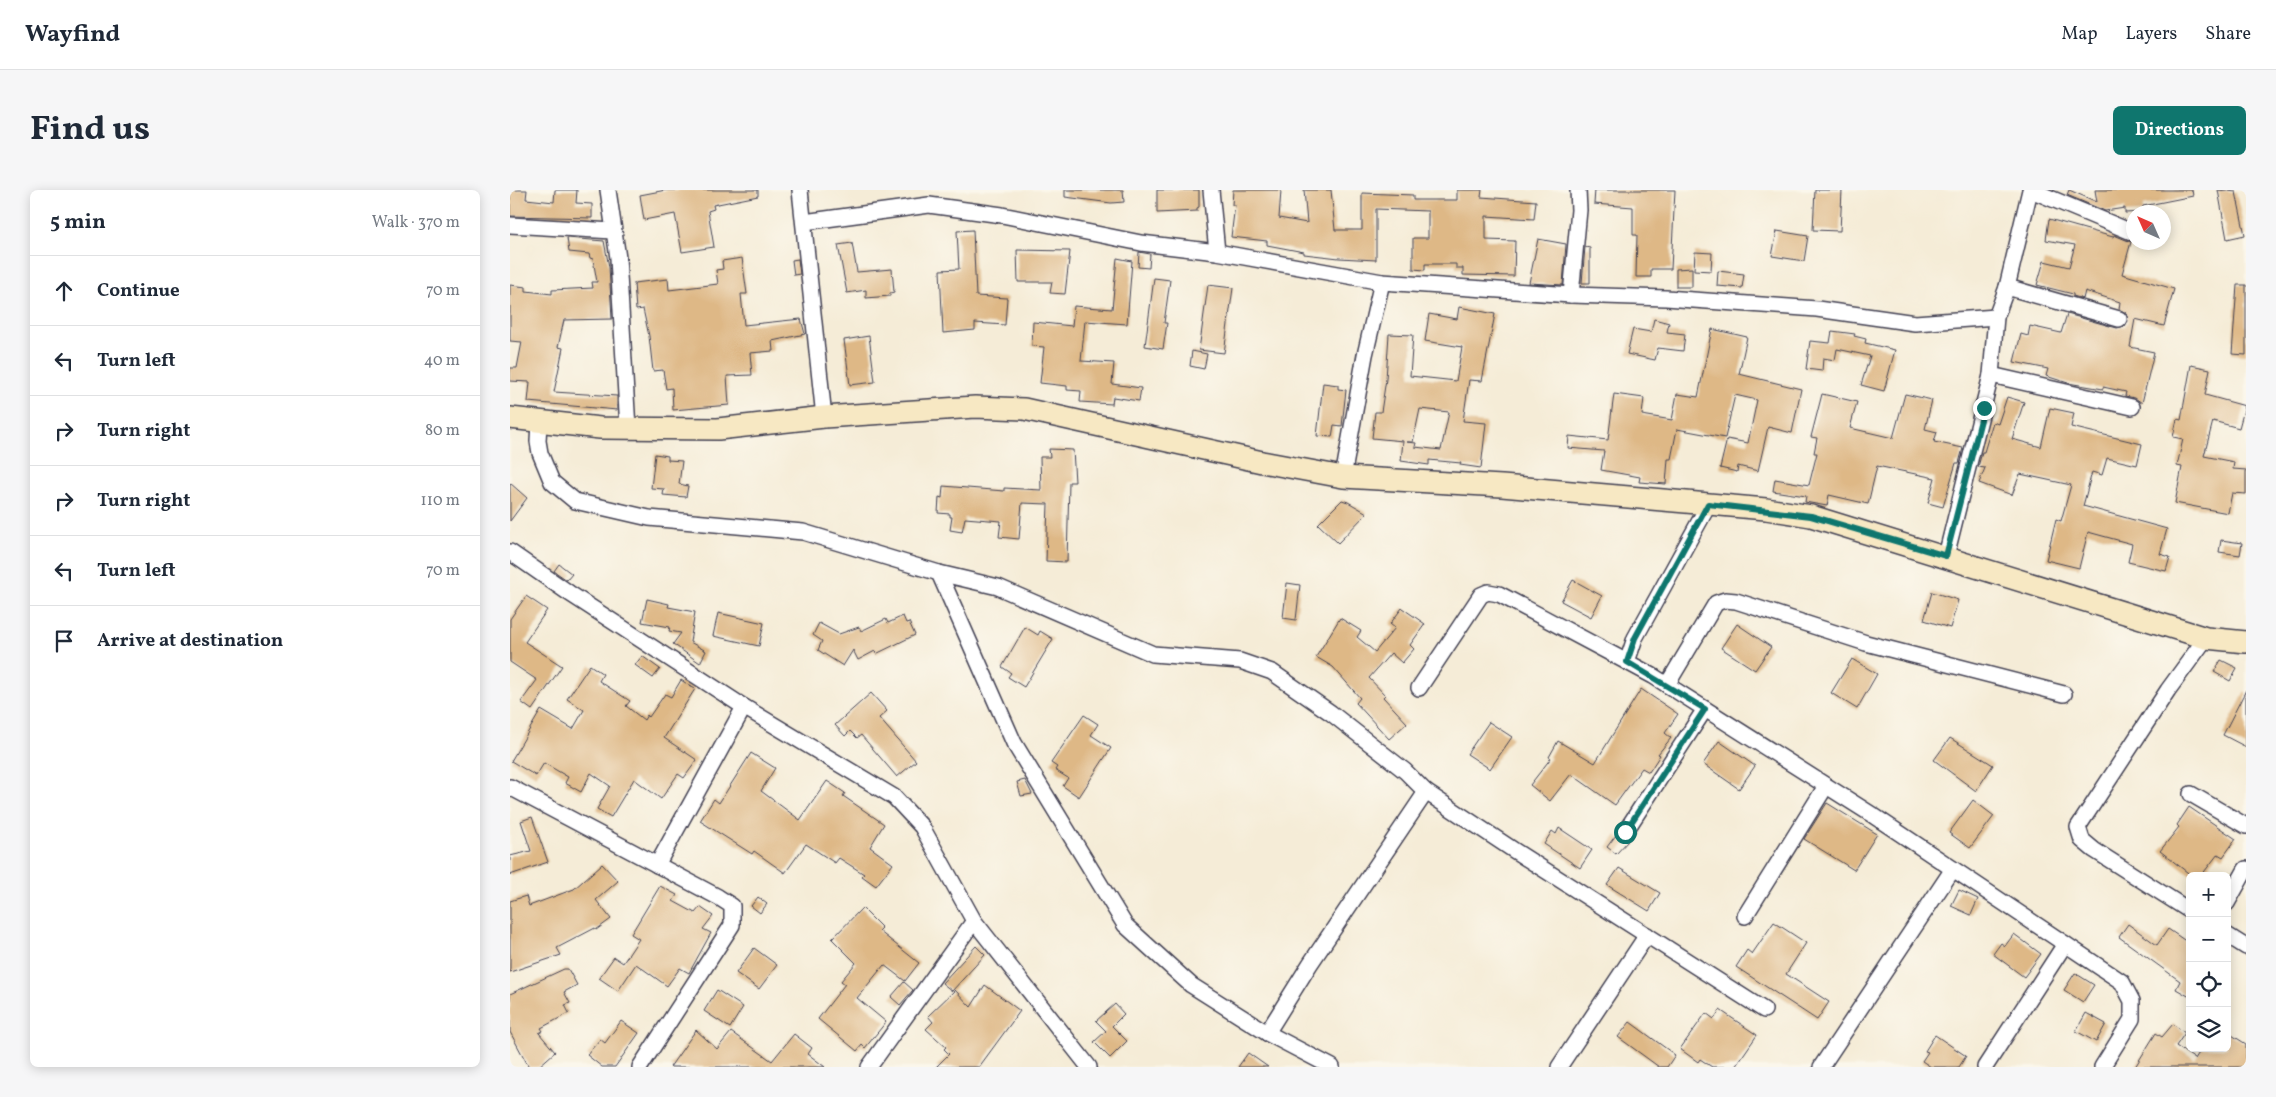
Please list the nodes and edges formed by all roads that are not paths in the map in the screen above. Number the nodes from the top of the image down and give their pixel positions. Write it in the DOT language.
graph roads {
  1 [pos="608,190"];
  2 [pos="800,190"];
  3 [pos="1211,190"];
  4 [pos="1578,190"];
  5 [pos="2031,190"];
  6 [pos="804,222"];
  7 [pos="510,224"];
  8 [pos="2126,230"];
  9 [pos="613,231"];
  10 [pos="1217,252"];
  11 [pos="1382,282"];
  12 [pos="2007,287"];
  13 [pos="1571,295"];
  14 [pos="1996,316"];
  15 [pos="2119,319"];
  16 [pos="1991,375"];
  17 [pos="2132,407"];
  18 [pos="824,417"];
  19 [pos="510,418"];
  20 [pos="539,422"];
  21 [pos="628,429"];
  22 [pos="1343,477"];
  23 [pos="1708,504"];
  24 [pos="510,552"];
  25 [pos="1946,556"];
  26 [pos="939,574"];
  27 [pos="2206,638"];
  28 [pos="2246,642"];
  29 [pos="1627,662"];
  30 [pos="1667,685"];
  31 [pos="1419,688"];
  32 [pos="2064,694"];
  33 [pos="744,707"];
  34 [pos="1705,709"];
  35 [pos="1826,786"];
  36 [pos="510,787"];
  37 [pos="1426,792"];
  38 [pos="2191,794"];
  39 [pos="2246,826"];
  40 [pos="1625,832"];
  41 [pos="657,864"];
  42 [pos="1953,869"];
  43 [pos="2246,870"];
  44 [pos="2231,896"];
  45 [pos="2186,908"];
  46 [pos="1745,916"];
  47 [pos="974,921"];
  48 [pos="1647,935"];
  49 [pos="2231,938"];
  50 [pos="2065,944"];
  51 [pos="2246,947"];
  52 [pos="1764,1010"];
  53 [pos="1267,1033"];
  54 [pos="640,1067"];
  55 [pos="869,1067"];
  56 [pos="1089,1067"];
  57 [pos="1332,1067"];
  58 [pos="1559,1067"];
  59 [pos="1821,1067"];
  60 [pos="1985,1067"];
  61 [pos="2102,1067"];
  1 -- 9 [label="street"];
  2 -- 6 [label="street"];
  3 -- 10 [label="street"];
  4 -- 13 [label="street"];
  5 -- 8 [label="street"];
  5 -- 12 [label="street"];
  6 -- 10 [label="street"];
  6 -- 18 [label="street"];
  7 -- 9 [label="street"];
  9 -- 21 [label="street"];
  10 -- 11 [label="street"];
  11 -- 13 [label="street"];
  11 -- 22 [label="street"];
  12 -- 14 [label="street"];
  12 -- 15 [label="street"];
  13 -- 14 [label="street"];
  14 -- 16 [label="street"];
  16 -- 17 [label="street"];
  16 -- 25 [label="street"];
  18 -- 21 [label="street"];
  18 -- 22 [label="street"];
  19 -- 20 [label="street"];
  20 -- 21 [label="street"];
  20 -- 26 [label="street"];
  22 -- 23 [label="street"];
  23 -- 25 [label="street"];
  23 -- 29 [label="street"];
  24 -- 33 [label="street"];
  25 -- 27 [label="street"];
  26 -- 37 [label="street"];
  26 -- 53 [label="street"];
  27 -- 28 [label="street"];
  27 -- 45 [label="street"];
  29 -- 30 [label="street"];
  29 -- 31 [label="street"];
  30 -- 32 [label="street"];
  30 -- 34 [label="street"];
  33 -- 41 [label="street"];
  33 -- 47 [label="street"];
  34 -- 35 [label="street"];
  34 -- 40 [label="street"];
  35 -- 42 [label="street"];
  35 -- 46 [label="street"];
  36 -- 41 [label="street"];
  37 -- 48 [label="street"];
  37 -- 53 [label="street"];
  38 -- 39 [label="street"];
  41 -- 54 [label="street"];
  42 -- 50 [label="street"];
  42 -- 59 [label="street"];
  43 -- 44 [label="street"];
  47 -- 55 [label="street"];
  47 -- 56 [label="street"];
  48 -- 52 [label="street"];
  48 -- 58 [label="street"];
  49 -- 51 [label="street"];
  50 -- 60 [label="street"];
  50 -- 61 [label="street"];
  53 -- 57 [label="street"];
}
